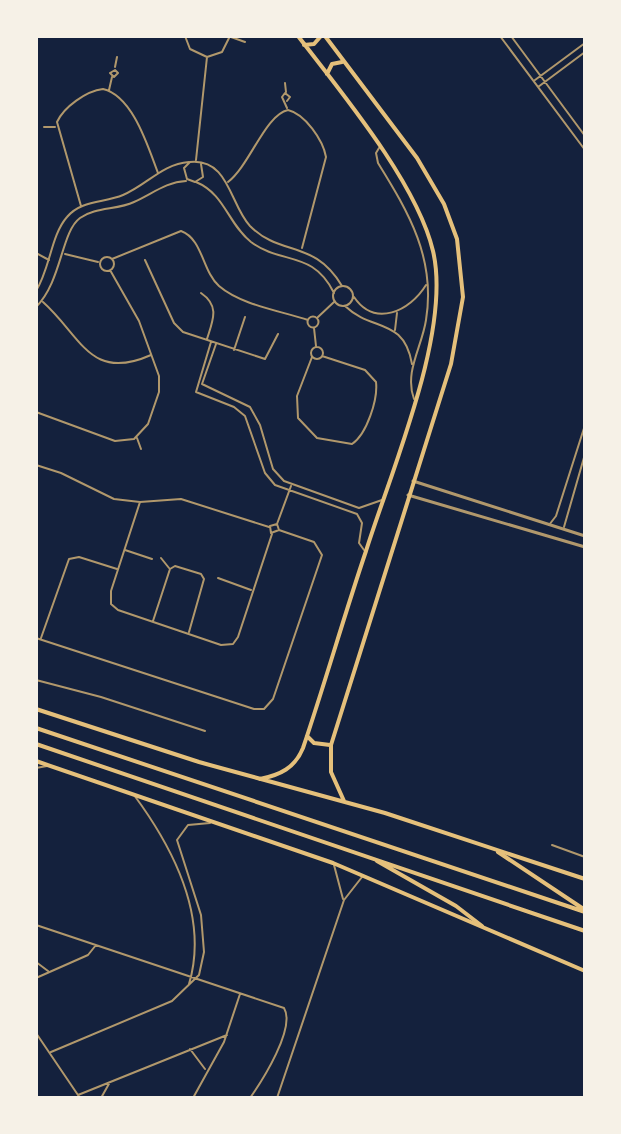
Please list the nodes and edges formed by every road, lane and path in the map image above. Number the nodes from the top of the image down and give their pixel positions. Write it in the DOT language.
graph roads {
  1 [pos="185,36"];
  2 [pos="230,36"];
  3 [pos="298,36"];
  4 [pos="323,36"];
  5 [pos="500,36"];
  6 [pos="511,36"];
  7 [pos="245,42"];
  8 [pos="585,43"];
  9 [pos="304,45"];
  10 [pos="585,52"];
  11 [pos="117,57"];
  12 [pos="207,57"];
  13 [pos="344,62"];
  14 [pos="327,75"];
  15 [pos="541,76"];
  16 [pos="533,81"];
  17 [pos="545,82"];
  18 [pos="285,83"];
  19 [pos="538,87"];
  20 [pos="109,90"];
  21 [pos="288,110"];
  22 [pos="44,127"];
  23 [pos="57,127"];
  24 [pos="585,136"];
  25 [pos="379,148"];
  26 [pos="585,150"];
  27 [pos="196,161"];
  28 [pos="190,162"];
  29 [pos="201,164"];
  30 [pos="158,173"];
  31 [pos="189,181"];
  32 [pos="195,182"];
  33 [pos="228,182"];
  34 [pos="81,206"];
  35 [pos="302,249"];
  36 [pos="36,253"];
  37 [pos="64,254"];
  38 [pos="112,259"];
  39 [pos="145,260"];
  40 [pos="51,261"];
  41 [pos="99,262"];
  42 [pos="110,270"];
  43 [pos="428,282"];
  44 [pos="342,286"];
  45 [pos="36,291"];
  46 [pos="201,293"];
  47 [pos="334,293"];
  48 [pos="354,297"];
  49 [pos="42,301"];
  50 [pos="335,302"];
  51 [pos="345,306"];
  52 [pos="36,307"];
  53 [pos="397,312"];
  54 [pos="245,317"];
  55 [pos="317,318"];
  56 [pos="308,320"];
  57 [pos="314,327"];
  58 [pos="395,330"];
  59 [pos="278,334"];
  60 [pos="209,341"];
  61 [pos="216,344"];
  62 [pos="317,347"];
  63 [pos="234,350"];
  64 [pos="151,355"];
  65 [pos="322,356"];
  66 [pos="312,357"];
  67 [pos="207,362"];
  68 [pos="412,366"];
  69 [pos="414,399"];
  70 [pos="36,412"];
  71 [pos="585,425"];
  72 [pos="584,434"];
  73 [pos="137,437"];
  74 [pos="141,449"];
  75 [pos="267,450"];
  76 [pos="259,453"];
  77 [pos="585,454"];
  78 [pos="36,465"];
  79 [pos="413,481"];
  80 [pos="291,486"];
  81 [pos="289,493"];
  82 [pos="408,495"];
  83 [pos="382,500"];
  84 [pos="140,502"];
  85 [pos="481,504"];
  86 [pos="359,508"];
  87 [pos="357,514"];
  88 [pos="476,516"];
  89 [pos="277,524"];
  90 [pos="548,525"];
  91 [pos="269,527"];
  92 [pos="279,530"];
  93 [pos="567,531"];
  94 [pos="272,534"];
  95 [pos="585,536"];
  96 [pos="585,547"];
  97 [pos="124,550"];
  98 [pos="365,551"];
  99 [pos="161,558"];
  100 [pos="152,559"];
  101 [pos="170,569"];
  102 [pos="118,570"];
  103 [pos="218,578"];
  104 [pos="254,590"];
  105 [pos="153,622"];
  106 [pos="188,634"];
  107 [pos="36,638"];
  108 [pos="41,640"];
  109 [pos="36,680"];
  110 [pos="36,709"];
  111 [pos="36,728"];
  112 [pos="205,731"];
  113 [pos="307,736"];
  114 [pos="36,744"];
  115 [pos="331,745"];
  116 [pos="36,761"];
  117 [pos="50,766"];
  118 [pos="36,768"];
  119 [pos="260,779"];
  120 [pos="132,793"];
  121 [pos="344,801"];
  122 [pos="219,822"];
  123 [pos="552,845"];
  124 [pos="498,852"];
  125 [pos="368,856"];
  126 [pos="585,857"];
  127 [pos="333,863"];
  128 [pos="364,875"];
  129 [pos="585,879"];
  130 [pos="344,900"];
  131 [pos="585,911"];
  132 [pos="36,925"];
  133 [pos="482,926"];
  134 [pos="585,931"];
  135 [pos="203,933"];
  136 [pos="197,934"];
  137 [pos="96,945"];
  138 [pos="36,962"];
  139 [pos="585,971"];
  140 [pos="48,972"];
  141 [pos="191,977"];
  142 [pos="36,978"];
  143 [pos="196,979"];
  144 [pos="188,985"];
  145 [pos="241,993"];
  146 [pos="36,1033"];
  147 [pos="227,1035"];
  148 [pos="189,1048"];
  149 [pos="51,1052"];
  150 [pos="205,1071"];
  151 [pos="110,1082"];
  152 [pos="79,1096"];
  153 [pos="101,1098"];
  154 [pos="193,1098"];
  155 [pos="250,1098"];
  156 [pos="277,1098"];
  1 -- 12 [label="street"];
  2 -- 7 [label="street"];
  2 -- 12 [label="street"];
  3 -- 9 [label="main road"];
  4 -- 9 [label="main road"];
  4 -- 13 [label="main road"];
  5 -- 16 [label="street"];
  6 -- 15 [label="street"];
  8 -- 15 [label="street"];
  9 -- 14 [label="main road"];
  10 -- 17 [label="street"];
  11 -- 20 [label="street"];
  12 -- 27 [label="street"];
  13 -- 14 [label="main road"];
  13 -- 79 [label="main road"];
  14 -- 25 [label="main road"];
  15 -- 16 [label="street"];
  15 -- 17 [label="street"];
  16 -- 19 [label="street"];
  17 -- 19 [label="street"];
  17 -- 24 [label="street"];
  18 -- 21 [label="street"];
  19 -- 26 [label="street"];
  20 -- 23 [label="street"];
  20 -- 30 [label="street"];
  21 -- 33 [label="street"];
  21 -- 35 [label="street"];
  22 -- 23 [label="street"];
  23 -- 34 [label="street"];
  25 -- 43 [label="street"];
  25 -- 69 [label="main road"];
  27 -- 28 [label="street"];
  27 -- 29 [label="street"];
  28 -- 30 [label="street"];
  28 -- 31 [label="street"];
  29 -- 32 [label="street"];
  29 -- 33 [label="street"];
  30 -- 34 [label="street"];
  31 -- 32 [label="street"];
  31 -- 37 [label="street"];
  32 -- 47 [label="street"];
  33 -- 35 [label="street"];
  34 -- 40 [label="street"];
  35 -- 44 [label="street"];
  36 -- 40 [label="street"];
  37 -- 41 [label="street"];
  37 -- 49 [label="street"];
  38 -- 41 [label="street"];
  38 -- 42 [label="street"];
  38 -- 56 [label="street"];
  39 -- 60 [label="street"];
  40 -- 45 [label="street"];
  41 -- 42 [label="street"];
  42 -- 64 [label="street"];
  43 -- 53 [label="street"];
  43 -- 68 [label="street"];
  44 -- 47 [label="street"];
  44 -- 48 [label="street"];
  46 -- 60 [label="street"];
  47 -- 50 [label="street"];
  48 -- 51 [label="street"];
  48 -- 53 [label="street"];
  49 -- 52 [label="street"];
  49 -- 64 [label="street"];
  50 -- 51 [label="street"];
  50 -- 55 [label="street"];
  51 -- 58 [label="street"];
  53 -- 58 [label="street"];
  54 -- 63 [label="street"];
  55 -- 56 [label="street"];
  55 -- 57 [label="street"];
  56 -- 57 [label="street"];
  57 -- 62 [label="street"];
  58 -- 68 [label="street"];
  59 -- 63 [label="street"];
  60 -- 61 [label="street"];
  60 -- 67 [label="street"];
  61 -- 63 [label="street"];
  61 -- 67 [label="street"];
  62 -- 65 [label="street"];
  62 -- 66 [label="street"];
  64 -- 73 [label="street"];
  65 -- 66 [label="street"];
  65 -- 66 [label="street"];
  67 -- 75 [label="street"];
  67 -- 76 [label="street"];
  68 -- 69 [label="street"];
  69 -- 83 [label="main road"];
  70 -- 73 [label="street"];
  71 -- 72 [label="street"];
  72 -- 90 [label="street"];
  73 -- 74 [label="street"];
  75 -- 76 [label="street"];
  75 -- 80 [label="street"];
  76 -- 81 [label="street"];
  77 -- 93 [label="street"];
  78 -- 84 [label="street"];
  79 -- 82 [label="main road"];
  79 -- 85 [label="street"];
  80 -- 81 [label="street"];
  80 -- 86 [label="street"];
  81 -- 87 [label="street"];
  81 -- 89 [label="street"];
  82 -- 88 [label="street"];
  82 -- 115 [label="main road"];
  83 -- 86 [label="street"];
  83 -- 98 [label="main road"];
  84 -- 91 [label="street"];
  84 -- 97 [label="street"];
  85 -- 88 [label="street"];
  85 -- 90 [label="street"];
  86 -- 87 [label="street"];
  87 -- 98 [label="street"];
  88 -- 96 [label="street"];
  89 -- 91 [label="street"];
  89 -- 92 [label="street"];
  90 -- 93 [label="street"];
  91 -- 94 [label="street"];
  92 -- 94 [label="street"];
  92 -- 108 [label="street"];
  93 -- 95 [label="street"];
  94 -- 104 [label="street"];
  97 -- 100 [label="street"];
  97 -- 102 [label="street"];
  98 -- 113 [label="main road"];
  99 -- 101 [label="street"];
  101 -- 105 [label="street"];
  101 -- 106 [label="street"];
  102 -- 105 [label="street"];
  102 -- 108 [label="street"];
  103 -- 104 [label="street"];
  104 -- 106 [label="street"];
  105 -- 106 [label="street"];
  107 -- 108 [label="street"];
  109 -- 112 [label="street"];
  110 -- 119 [label="main road"];
  111 -- 131 [label="main road"];
  113 -- 115 [label="main road"];
  113 -- 119 [label="main road"];
  114 -- 125 [label="main road"];
  115 -- 121 [label="main road"];
  116 -- 117 [label="main road"];
  117 -- 118 [label="street"];
  117 -- 120 [label="main road"];
  119 -- 121 [label="main road"];
  120 -- 122 [label="main road"];
  120 -- 136 [label="street"];
  121 -- 124 [label="main road"];
  122 -- 127 [label="main road"];
  122 -- 135 [label="street"];
  123 -- 126 [label="street"];
  124 -- 129 [label="main road"];
  124 -- 131 [label="main road"];
  125 -- 133 [label="main road"];
  125 -- 134 [label="main road"];
  127 -- 128 [label="main road"];
  127 -- 130 [label="street"];
  128 -- 130 [label="street"];
  128 -- 133 [label="main road"];
  130 -- 156 [label="street"];
  132 -- 137 [label="street"];
  133 -- 139 [label="main road"];
  135 -- 136 [label="street"];
  135 -- 143 [label="street"];
  136 -- 141 [label="street"];
  137 -- 140 [label="street"];
  137 -- 141 [label="street"];
  138 -- 140 [label="street"];
  140 -- 142 [label="street"];
  141 -- 143 [label="street"];
  141 -- 144 [label="street"];
  143 -- 144 [label="street"];
  143 -- 145 [label="street"];
  144 -- 149 [label="street"];
  145 -- 147 [label="street"];
  145 -- 155 [label="street"];
  146 -- 149 [label="street"];
  147 -- 148 [label="street"];
  147 -- 150 [label="street"];
  148 -- 150 [label="street"];
  148 -- 151 [label="street"];
  149 -- 152 [label="street"];
  150 -- 154 [label="street"];
  151 -- 152 [label="street"];
  151 -- 153 [label="street"];
}
